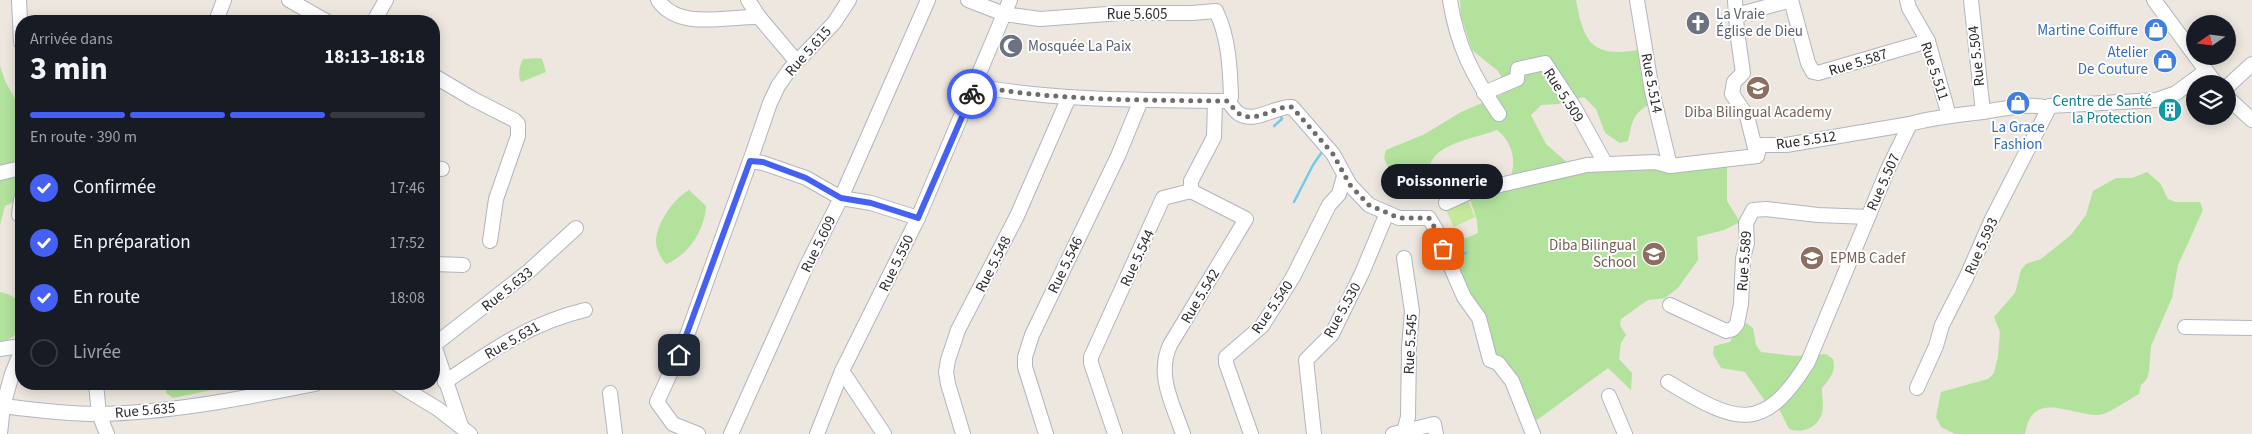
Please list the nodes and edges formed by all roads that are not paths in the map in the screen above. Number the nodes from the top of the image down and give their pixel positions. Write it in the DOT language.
graph roads {
  1 [pos="19,0"];
  2 [pos="224,0"];
  3 [pos="290,0"];
  4 [pos="386,0"];
  5 [pos="658,0"];
  6 [pos="748,0"];
  7 [pos="849,0"];
  8 [pos="928,0"];
  9 [pos="968,0"];
  10 [pos="1010,0"];
  11 [pos="1450,0"];
  12 [pos="1637,0"];
  13 [pos="1735,0"];
  14 [pos="1791,0"];
  15 [pos="1907,0"];
  16 [pos="1971,0"];
  17 [pos="2154,0"];
  18 [pos="1004,14"];
  19 [pos="20,15"];
  20 [pos="218,15"];
  21 [pos="316,15"];
  22 [pos="377,15"];
  23 [pos="1737,15"];
  24 [pos="759,17"];
  25 [pos="1928,41"];
  26 [pos="797,62"];
  27 [pos="2252,64"];
  28 [pos="2206,72"];
  29 [pos="2208,75"];
  30 [pos="2236,79"];
  31 [pos="440,80"];
  32 [pos="975,86"];
  33 [pos="1484,93"];
  34 [pos="1069,97"];
  35 [pos="1140,100"];
  36 [pos="1221,101"];
  37 [pos="2236,105"];
  38 [pos="2050,106"];
  39 [pos="1983,112"];
  40 [pos="1499,114"];
  41 [pos="1949,116"];
  42 [pos="2252,120"];
  43 [pos="1910,124"];
  44 [pos="1757,156"];
  45 [pos="750,161"];
  46 [pos="1605,163"];
  47 [pos="1670,166"];
  48 [pos="15,169"];
  49 [pos="0,173"];
  50 [pos="1344,176"];
  51 [pos="1191,191"];
  52 [pos="841,198"];
  53 [pos="1446,203"];
  54 [pos="1387,213"];
  55 [pos="1868,217"];
  56 [pos="918,218"];
  57 [pos="576,228"];
  58 [pos="490,241"];
  59 [pos="1404,258"];
  60 [pos="440,264"];
  61 [pos="463,265"];
  62 [pos="1670,305"];
  63 [pos="584,310"];
  64 [pos="2185,327"];
  65 [pos="2252,328"];
  66 [pos="440,340"];
  67 [pos="15,347"];
  68 [pos="0,349"];
  69 [pos="440,365"];
  70 [pos="15,367"];
  71 [pos="842,371"];
  72 [pos="445,382"];
  73 [pos="1668,382"];
  74 [pos="1917,388"];
  75 [pos="97,390"];
  76 [pos="281,390"];
  77 [pos="407,390"];
  78 [pos="610,392"];
  79 [pos="1608,396"];
  80 [pos="3,406"];
  81 [pos="99,414"];
  82 [pos="466,430"];
  83 [pos="1398,432"];
  84 [pos="0,434"];
  85 [pos="107,434"];
  86 [pos="615,434"];
  87 [pos="698,434"];
  88 [pos="731,434"];
  89 [pos="817,434"];
  90 [pos="884,434"];
  91 [pos="963,434"];
  92 [pos="1046,434"];
  93 [pos="1115,434"];
  94 [pos="1183,434"];
  95 [pos="1251,434"];
  96 [pos="1314,434"];
  97 [pos="1436,434"];
  98 [pos="1533,434"];
  99 [pos="1626,434"];
  1 -- 19 [label="street"];
  2 -- 20 [label="street"];
  3 -- 21 [label="street"];
  4 -- 22 [label="street"];
  5 -- 24 [label="street"];
  6 -- 24 [label="street"];
  7 -- 26 [label="street, Rue 5.615"];
  8 -- 52 [label="street, Rue 5.609"];
  9 -- 18 [label="street, Rue 5.605"];
  10 -- 18 [label="street, Rue 5.550"];
  11 -- 33 [label="street"];
  12 -- 47 [label="street, Rue 5.514"];
  13 -- 23 [label="street, Rue 5.512"];
  14 -- 23 [label="street"];
  14 -- 25 [label="street, Rue 5.587"];
  15 -- 25 [label="street, Rue 5.511"];
  16 -- 39 [label="street, Rue 5.504"];
  17 -- 28 [label="street"];
  18 -- 32 [label="street, Rue 5.550"];
  18 -- 36 [label="street, Rue 5.605"];
  23 -- 44 [label="street, Rue 5.512"];
  24 -- 26 [label="street"];
  25 -- 41 [label="street, Rue 5.511"];
  26 -- 45 [label="street, Rue 5.615"];
  27 -- 30 [label="street"];
  28 -- 29 [label="street"];
  28 -- 38 [label="street"];
  31 -- 58 [label="street"];
  32 -- 34 [label="street"];
  32 -- 56 [label="street, Rue 5.550"];
  33 -- 40 [label="street"];
  33 -- 46 [label="street, Rue 5.509"];
  34 -- 35 [label="street"];
  34 -- 91 [label="street, Rue 5.548"];
  35 -- 36 [label="street"];
  35 -- 92 [label="street, Rue 5.546"];
  36 -- 50 [label="street"];
  36 -- 51 [label="street"];
  37 -- 42 [label="street"];
  38 -- 39 [label="street"];
  38 -- 74 [label="street, Rue 5.593"];
  39 -- 41 [label="street"];
  41 -- 43 [label="street"];
  43 -- 44 [label="street, Rue 5.512"];
  43 -- 55 [label="street, Rue 5.507"];
  44 -- 47 [label="street"];
  45 -- 52 [label="street"];
  45 -- 87 [label="street, Rue 5.615"];
  46 -- 47 [label="street"];
  46 -- 53 [label="street"];
  48 -- 49 [label="street"];
  50 -- 54 [label="street"];
  50 -- 95 [label="street, Rue 5.540"];
  51 -- 93 [label="street, Rue 5.544"];
  51 -- 94 [label="street, Rue 5.542"];
  52 -- 56 [label="street"];
  52 -- 88 [label="street, Rue 5.609"];
  54 -- 96 [label="street, Rue 5.530"];
  54 -- 98 [label="street"];
  55 -- 62 [label="street, Rue 5.589"];
  55 -- 73 [label="street, Rue 5.507"];
  56 -- 71 [label="street, Rue 5.550"];
  57 -- 66 [label="street, Rue 5.633"];
  59 -- 83 [label="street, Rue 5.545"];
  60 -- 61 [label="street"];
  63 -- 72 [label="street, Rue 5.631"];
  64 -- 65 [label="street"];
  67 -- 68 [label="street"];
  69 -- 72 [label="street"];
  70 -- 80 [label="street"];
  71 -- 89 [label="street, Rue 5.550"];
  71 -- 90 [label="street"];
  72 -- 82 [label="street"];
  75 -- 81 [label="street"];
  76 -- 81 [label="street, Rue 5.635"];
  77 -- 82 [label="street"];
  78 -- 86 [label="street"];
  79 -- 99 [label="street"];
  80 -- 81 [label="street, Rue 5.635"];
  80 -- 84 [label="street"];
  81 -- 85 [label="street"];
  83 -- 97 [label="street"];
}
